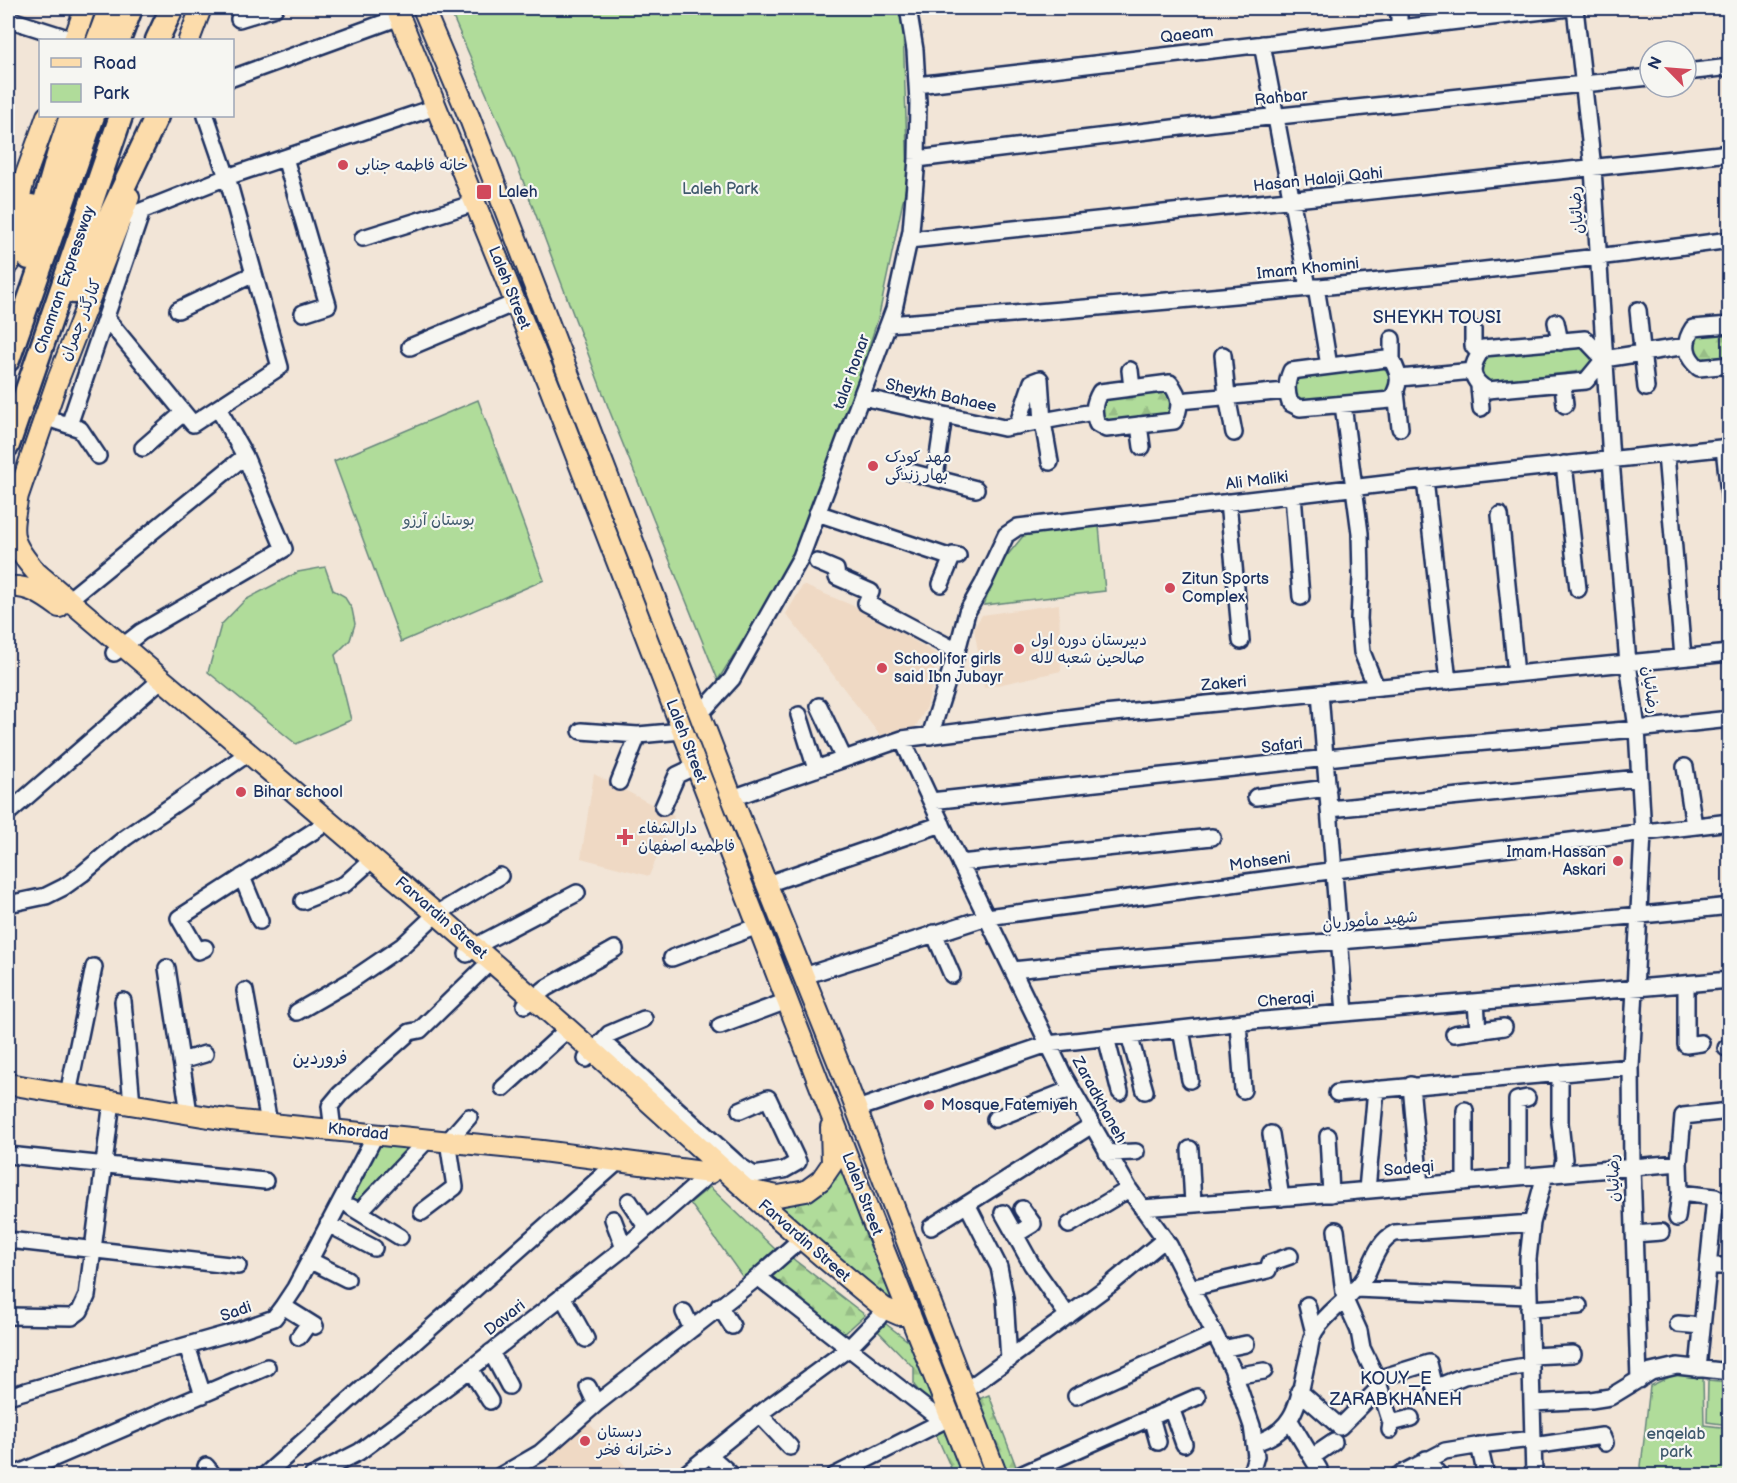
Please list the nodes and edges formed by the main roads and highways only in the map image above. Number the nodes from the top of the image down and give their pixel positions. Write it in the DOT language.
graph roads {
  1 [pos="85,8"];
  2 [pos="110,8"];
  3 [pos="131,8"];
  4 [pos="158,8"];
  5 [pos="172,8"];
  6 [pos="201,8"];
  7 [pos="423,8"];
  8 [pos="398,12"];
  9 [pos="74,39"];
  10 [pos="98,39"];
  11 [pos="119,39"];
  12 [pos="147,39"];
  13 [pos="157,39"];
  14 [pos="189,39"];
  15 [pos="47,117"];
  16 [pos="69,117"];
  17 [pos="69,117"];
  18 [pos="93,117"];
  19 [pos="123,117"];
  20 [pos="158,117"];
  21 [pos="158,117"];
  22 [pos="14,186"];
  23 [pos="8,245"];
  24 [pos="8,263"];
  25 [pos="527,332"];
  26 [pos="8,344"];
  27 [pos="8,360"];
  28 [pos="25,397"];
  29 [pos="8,445"];
  30 [pos="599,452"];
  31 [pos="18,495"];
  32 [pos="592,496"];
  33 [pos="8,527"];
  34 [pos="8,587"];
  35 [pos="64,603"];
  36 [pos="662,616"];
  37 [pos="158,683"];
  38 [pos="432,918"];
  39 [pos="594,1050"];
  40 [pos="8,1084"];
  41 [pos="831,1112"];
  42 [pos="878,1164"];
  43 [pos="710,1173"];
  44 [pos="854,1173"];
  45 [pos="825,1174"];
  46 [pos="746,1190"];
  47 [pos="797,1243"];
  48 [pos="910,1314"];
  49 [pos="922,1344"];
  50 [pos="974,1476"];
  51 [pos="997,1476"];
  1 -- 9 [label="main road"];
  2 -- 10 [label="highway"];
  3 -- 11 [label="highway"];
  4 -- 12 [label="highway"];
  5 -- 13 [label="highway"];
  6 -- 14 [label="main road"];
  7 -- 30 [label="main road, Laleh Street"];
  8 -- 25 [label="main road, Laleh Street"];
  15 -- 22 [label="main road"];
  16 -- 24 [label="highway"];
  17 -- 26 [label="highway"];
  18 -- 27 [label="highway, Chamran Expressway"];
  19 -- 28 [label="highway, Chamran Expressway"];
  20 -- 31 [label="main road, کنارگذر چمران"];
  21 -- 28 [label="highway"];
  22 -- 23 [label="main road"];
  25 -- 30 [label="main road"];
  25 -- 32 [label="main road, Laleh Street"];
  28 -- 29 [label="highway, Chamran Expressway"];
  30 -- 36 [label="main road, Laleh Street"];
  31 -- 33 [label="main road, کنارگذر چمران"];
  31 -- 35 [label="main road, Farvardin Street"];
  32 -- 36 [label="main road"];
  32 -- 41 [label="main road, Laleh Street"];
  34 -- 35 [label="main road, Farvardin Street"];
  35 -- 37 [label="main road, Farvardin Street"];
  36 -- 42 [label="main road, Laleh Street"];
  37 -- 38 [label="main road, Farvardin Street"];
  37 -- 38 [label="main road, Farvardin Street"];
  38 -- 39 [label="main road, Farvardin Street"];
  39 -- 43 [label="main road, Farvardin Street"];
  39 -- 46 [label="main road, Farvardin Street"];
  40 -- 43 [label="main road, Khordad"];
  41 -- 44 [label="main road, Laleh Street"];
  41 -- 45 [label="main road"];
  42 -- 44 [label="main road"];
  42 -- 51 [label="main road, Laleh Street"];
  43 -- 47 [label="main road, Farvardin Street"];
  44 -- 45 [label="main road"];
  44 -- 48 [label="main road, Laleh Street"];
  45 -- 46 [label="main road"];
  46 -- 47 [label="main road, Farvardin Street"];
  47 -- 48 [label="main road, Farvardin Street"];
  47 -- 49 [label="main road, Farvardin Street"];
  48 -- 49 [label="main road, Laleh Street"];
  49 -- 50 [label="main road, Laleh Street"];
}
